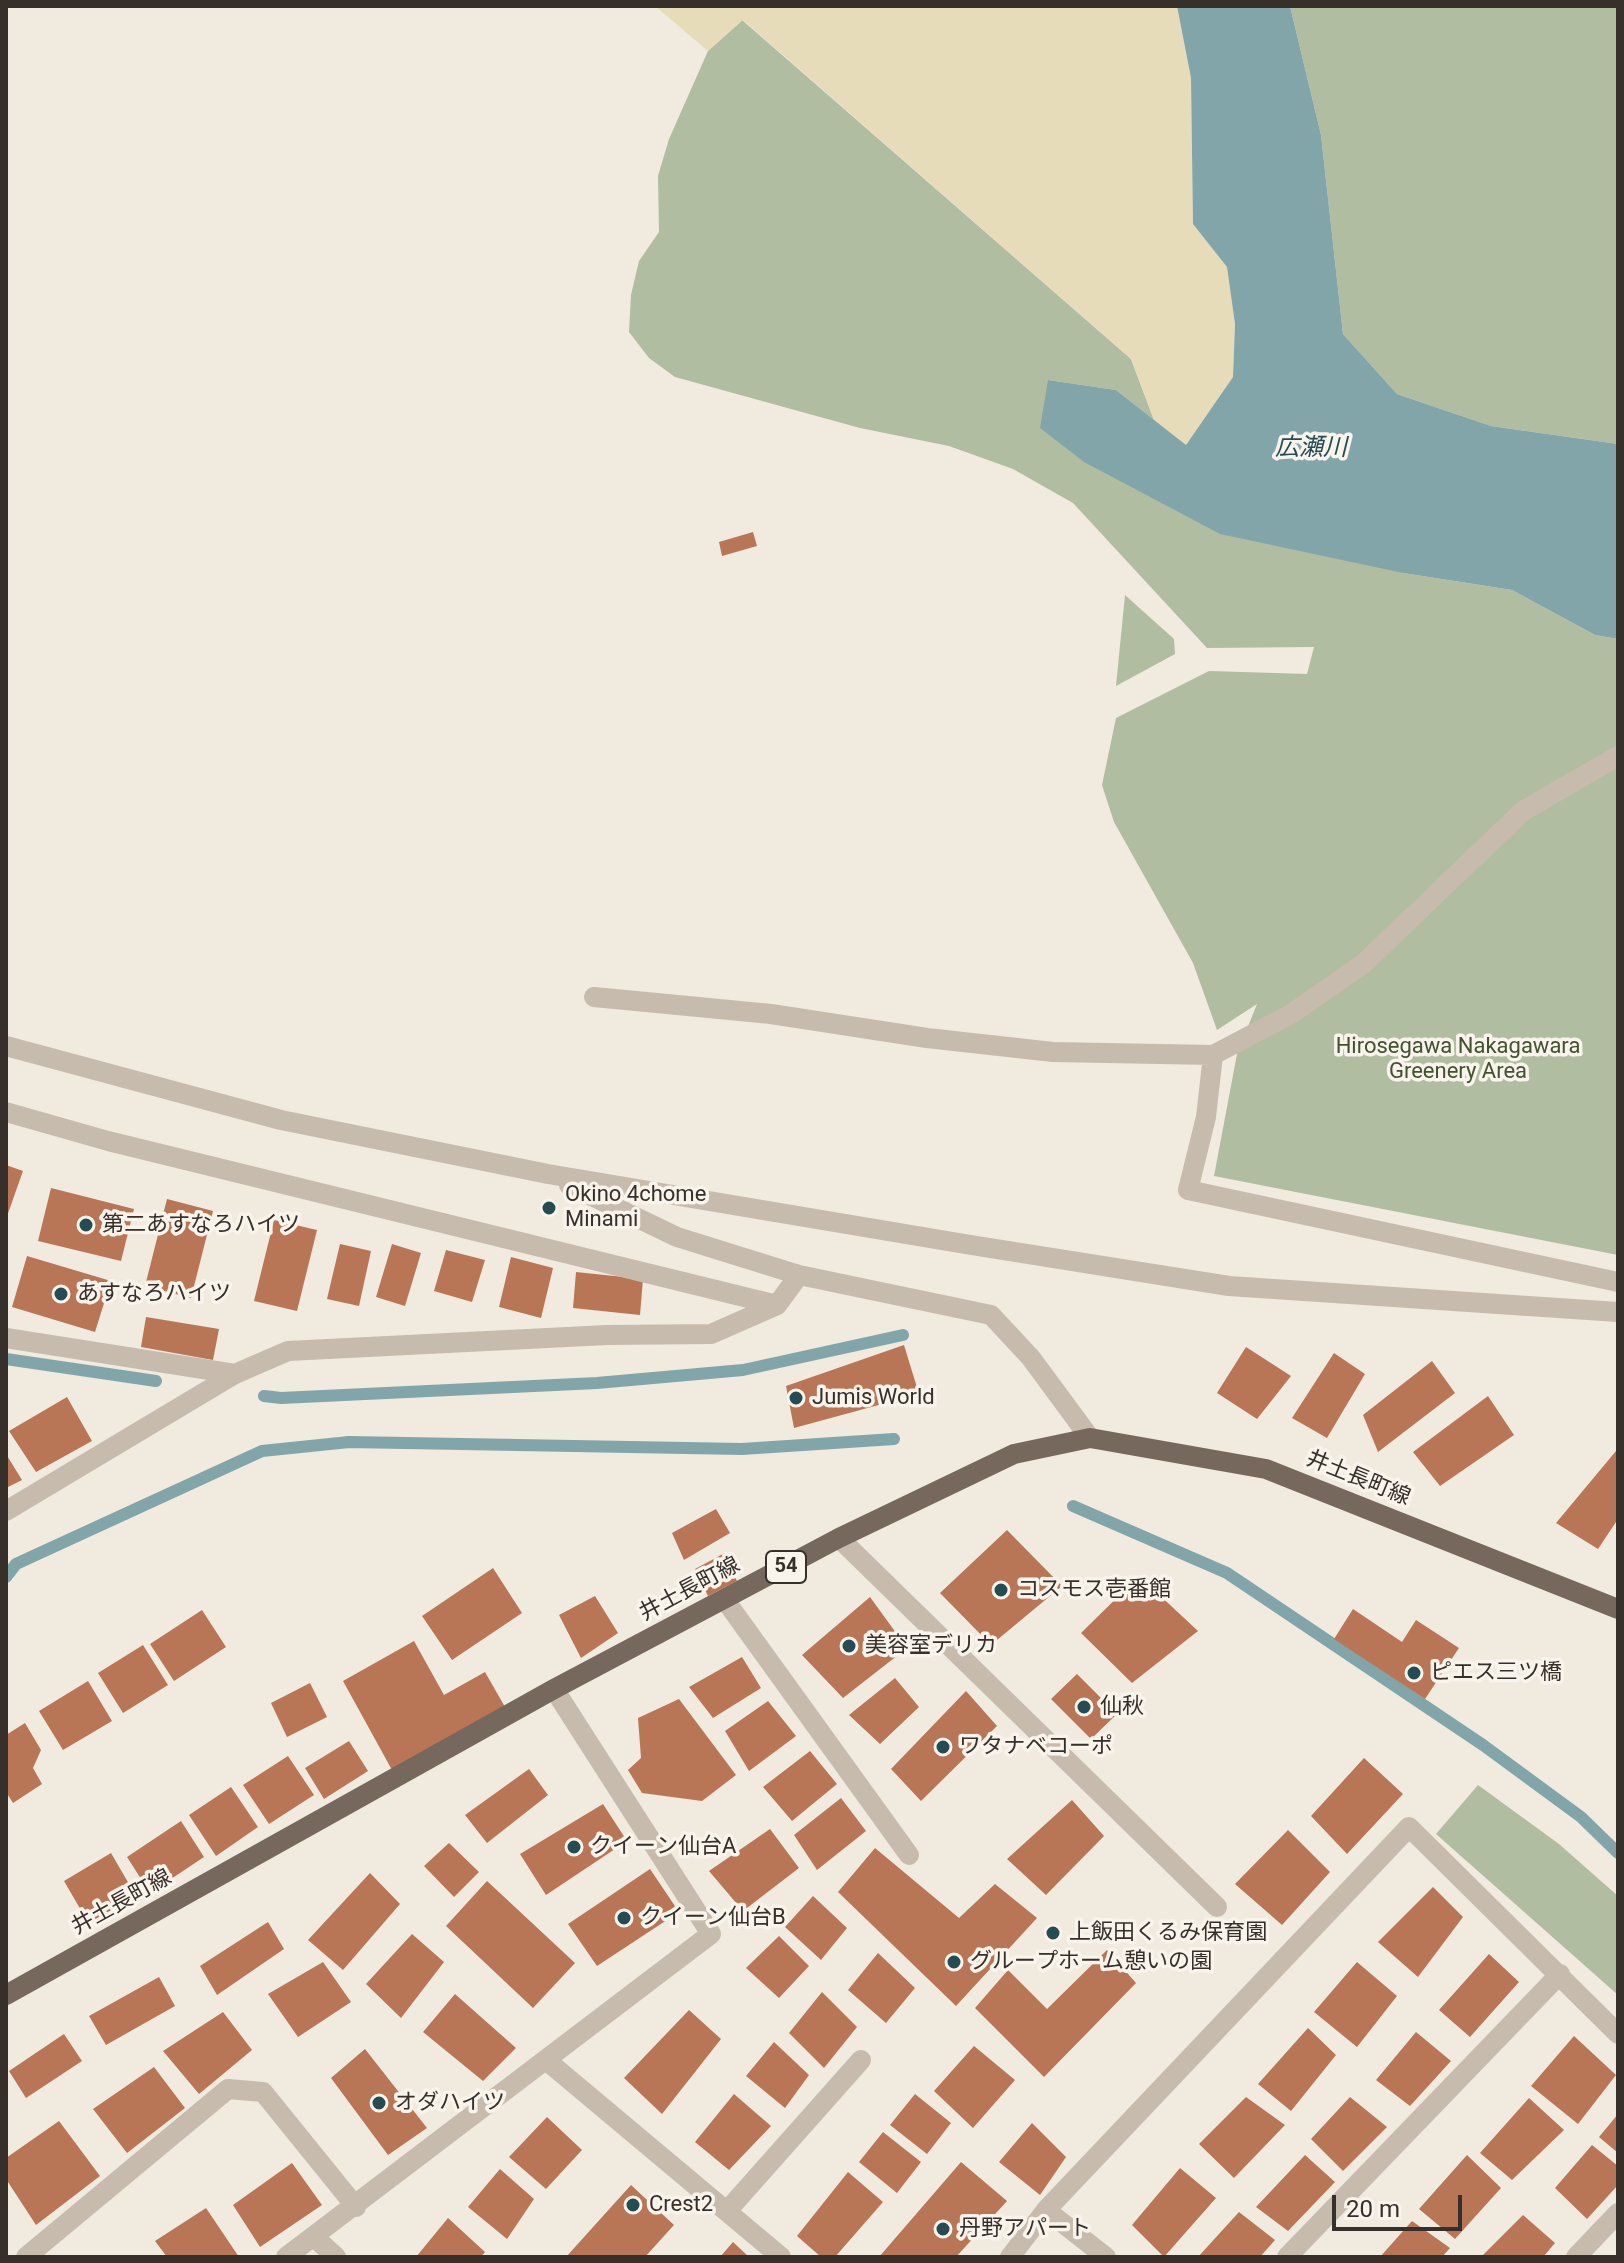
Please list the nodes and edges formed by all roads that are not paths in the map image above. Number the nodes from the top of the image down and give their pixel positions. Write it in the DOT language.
graph roads {
  1 [pos="1618,756"];
  2 [pos="594,997"];
  3 [pos="6,1046"];
  4 [pos="1213,1055"];
  5 [pos="6,1112"];
  6 [pos="548,1174"];
  7 [pos="799,1275"];
  8 [pos="1618,1282"];
  9 [pos="777,1305"];
  10 [pos="1618,1312"];
  11 [pos="6,1338"];
  12 [pos="235,1374"];
  13 [pos="1090,1438"];
  14 [pos="6,1511"];
  15 [pos="839,1538"];
  16 [pos="725,1600"];
  17 [pos="1618,1609"];
  18 [pos="554,1689"];
  19 [pos="909,1855"];
  20 [pos="1217,1907"];
  21 [pos="1560,1974"];
  22 [pos="6,1995"];
  23 [pos="1618,2034"];
  24 [pos="546,2060"];
  25 [pos="861,2060"];
  26 [pos="356,2207"];
  27 [pos="1046,2210"];
  28 [pos="727,2211"];
  29 [pos="1618,2213"];
  30 [pos="314,2237"];
  31 [pos="26,2257"];
  32 [pos="286,2257"];
  33 [pos="336,2257"];
  34 [pos="781,2257"];
  35 [pos="1010,2257"];
  36 [pos="1106,2257"];
  37 [pos="1287,2257"];
  38 [pos="1576,2257"];
  1 -- 4 [label="street"];
  2 -- 4 [label="street"];
  3 -- 6 [label="street"];
  4 -- 8 [label="street"];
  5 -- 9 [label="street"];
  6 -- 7 [label="street"];
  6 -- 10 [label="street"];
  7 -- 9 [label="street"];
  7 -- 13 [label="street"];
  9 -- 12 [label="street"];
  11 -- 12 [label="street"];
  12 -- 14 [label="street"];
  13 -- 15 [label="main road, 井土長町線 / 54"];
  13 -- 17 [label="main road, 井土長町線 / 54"];
  15 -- 16 [label="main road, 井土長町線 / 54"];
  15 -- 20 [label="street"];
  16 -- 18 [label="main road, 井土長町線 / 54"];
  16 -- 19 [label="street"];
  18 -- 22 [label="main road, 井土長町線 / 54"];
  18 -- 24 [label="street"];
  21 -- 23 [label="street"];
  21 -- 27 [label="street"];
  21 -- 37 [label="street"];
  24 -- 26 [label="street"];
  24 -- 28 [label="street"];
  25 -- 28 [label="street"];
  26 -- 30 [label="street"];
  26 -- 31 [label="street"];
  27 -- 35 [label="street"];
  27 -- 36 [label="street"];
  28 -- 34 [label="street"];
  29 -- 38 [label="street"];
  30 -- 32 [label="street"];
  30 -- 33 [label="street"];
}
